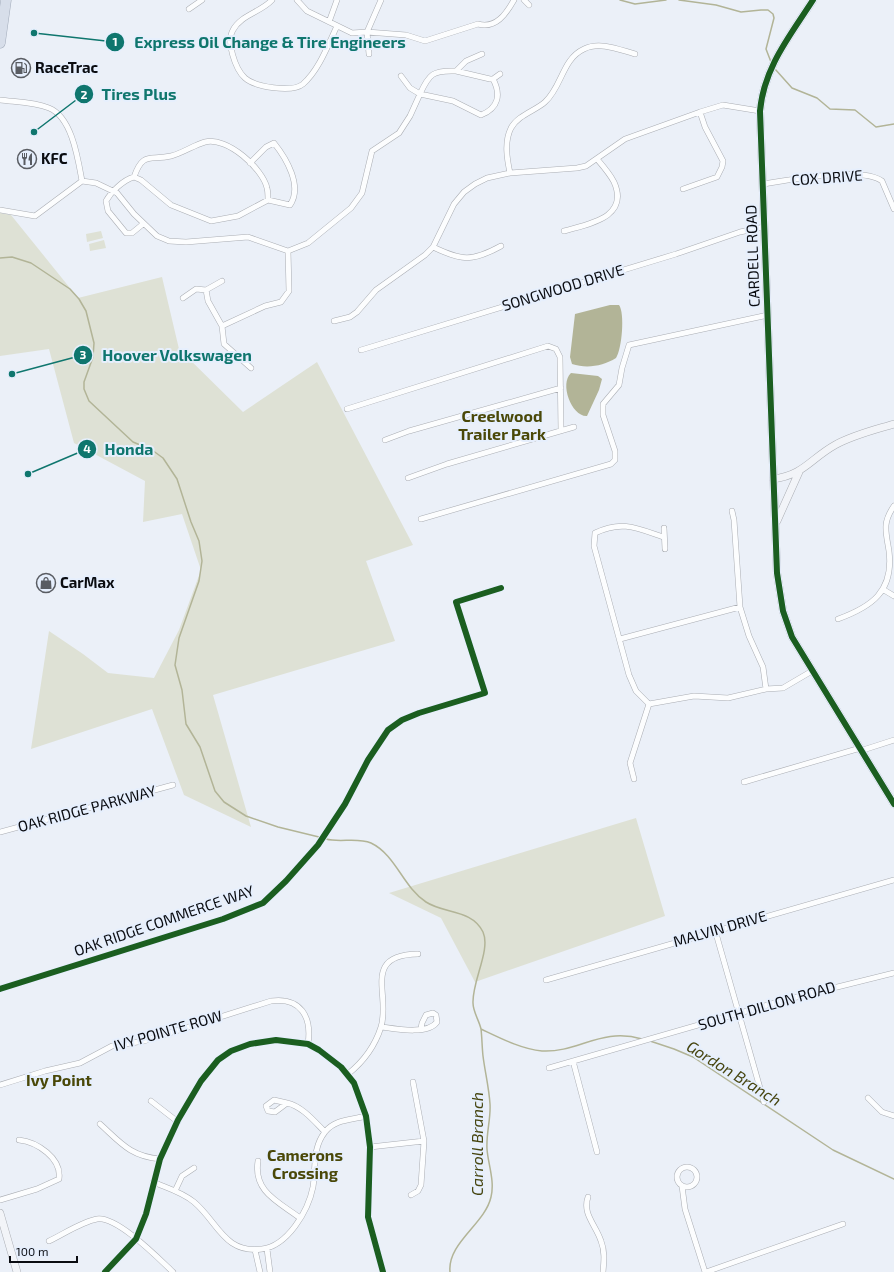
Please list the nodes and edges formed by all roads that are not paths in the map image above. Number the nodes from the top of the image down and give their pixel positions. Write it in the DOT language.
graph roads {
  1 [pos="6,0"];
  2 [pos="202,0"];
  3 [pos="272,0"];
  4 [pos="297,0"];
  5 [pos="337,0"];
  6 [pos="381,0"];
  7 [pos="514,0"];
  8 [pos="524,0"];
  9 [pos="813,0"];
  10 [pos="529,5"];
  11 [pos="189,8"];
  12 [pos="329,22"];
  13 [pos="337,26"];
  14 [pos="367,32"];
  15 [pos="0,43"];
  16 [pos="369,54"];
  17 [pos="482,54"];
  18 [pos="635,54"];
  19 [pos="456,71"];
  20 [pos="500,74"];
  21 [pos="401,76"];
  22 [pos="493,79"];
  23 [pos="420,94"];
  24 [pos="0,100"];
  25 [pos="760,111"];
  26 [pos="700,112"];
  27 [pos="597,159"];
  28 [pos="250,162"];
  29 [pos="510,173"];
  30 [pos="134,177"];
  31 [pos="82,181"];
  32 [pos="763,184"];
  33 [pos="683,189"];
  34 [pos="114,191"];
  35 [pos="268,200"];
  36 [pos="894,209"];
  37 [pos="0,210"];
  38 [pos="144,224"];
  39 [pos="764,227"];
  40 [pos="564,231"];
  41 [pos="501,246"];
  42 [pos="433,247"];
  43 [pos="288,251"];
  44 [pos="222,281"];
  45 [pos="206,290"];
  46 [pos="183,298"];
  47 [pos="768,315"];
  48 [pos="334,321"];
  49 [pos="222,326"];
  50 [pos="361,350"];
  51 [pos="251,368"];
  52 [pos="561,388"];
  53 [pos="347,409"];
  54 [pos="894,424"];
  55 [pos="574,427"];
  56 [pos="561,431"];
  57 [pos="385,440"];
  58 [pos="799,472"];
  59 [pos="408,478"];
  60 [pos="773,479"];
  61 [pos="894,506"];
  62 [pos="732,511"];
  63 [pos="421,519"];
  64 [pos="776,525"];
  65 [pos="664,528"];
  66 [pos="663,537"];
  67 [pos="665,549"];
  68 [pos="501,588"];
  69 [pos="884,590"];
  70 [pos="894,596"];
  71 [pos="740,607"];
  72 [pos="838,619"];
  73 [pos="620,638"];
  74 [pos="812,671"];
  75 [pos="766,689"];
  76 [pos="649,704"];
  77 [pos="894,740"];
  78 [pos="862,750"];
  79 [pos="634,779"];
  80 [pos="744,782"];
  81 [pos="173,785"];
  82 [pos="894,804"];
  83 [pos="0,832"];
  84 [pos="894,880"];
  85 [pos="715,930"];
  86 [pos="418,954"];
  87 [pos="894,973"];
  88 [pos="546,980"];
  89 [pos="0,989"];
  90 [pos="740,1013"];
  91 [pos="382,1027"];
  92 [pos="421,1028"];
  93 [pos="308,1044"];
  94 [pos="573,1061"];
  95 [pos="549,1068"];
  96 [pos="348,1074"];
  97 [pos="413,1082"];
  98 [pos="0,1086"];
  99 [pos="868,1098"];
  100 [pos="151,1101"];
  101 [pos="764,1102"];
  102 [pos="287,1104"];
  103 [pos="366,1116"];
  104 [pos="894,1116"];
  105 [pos="178,1122"];
  106 [pos="100,1124"];
  107 [pos="325,1132"];
  108 [pos="19,1140"];
  109 [pos="424,1141"];
  110 [pos="370,1147"];
  111 [pos="597,1152"];
  112 [pos="160,1158"];
  113 [pos="258,1161"];
  114 [pos="194,1168"];
  115 [pos="153,1182"];
  116 [pos="682,1186"];
  117 [pos="176,1191"];
  118 [pos="411,1195"];
  119 [pos="588,1197"];
  120 [pos="0,1200"];
  121 [pos="0,1213"];
  122 [pos="300,1218"];
  123 [pos="843,1224"];
  124 [pos="136,1239"];
  125 [pos="49,1241"];
  126 [pos="267,1249"];
  127 [pos="255,1250"];
  128 [pos="17,1272"];
  129 [pos="106,1272"];
  130 [pos="173,1272"];
  131 [pos="260,1272"];
  132 [pos="270,1272"];
  133 [pos="383,1272"];
  134 [pos="602,1272"];
  135 [pos="705,1272"];
  1 -- 15 [label="highway"];
  2 -- 11 [label="street"];
  3 -- 13 [label="street"];
  4 -- 12 [label="street"];
  5 -- 12 [label="street"];
  6 -- 14 [label="street"];
  7 -- 14 [label="street"];
  8 -- 10 [label="street"];
  9 -- 25 [label="street, CARDELL ROAD"];
  12 -- 13 [label="street"];
  13 -- 14 [label="street"];
  14 -- 16 [label="street"];
  17 -- 19 [label="street"];
  18 -- 29 [label="street"];
  19 -- 22 [label="street"];
  19 -- 23 [label="street"];
  20 -- 22 [label="street"];
  21 -- 23 [label="street"];
  22 -- 23 [label="street"];
  23 -- 43 [label="street"];
  24 -- 31 [label="street"];
  25 -- 26 [label="street"];
  25 -- 32 [label="street, CARDELL ROAD"];
  26 -- 27 [label="street"];
  26 -- 33 [label="street"];
  27 -- 29 [label="street"];
  27 -- 40 [label="street"];
  28 -- 30 [label="street"];
  28 -- 35 [label="street"];
  28 -- 35 [label="street"];
  29 -- 42 [label="street"];
  30 -- 34 [label="street"];
  30 -- 35 [label="street"];
  31 -- 34 [label="street"];
  31 -- 37 [label="street"];
  32 -- 36 [label="street, COX DRIVE"];
  32 -- 39 [label="street, CARDELL ROAD"];
  34 -- 38 [label="street"];
  34 -- 38 [label="street"];
  38 -- 43 [label="street"];
  39 -- 47 [label="street, CARDELL ROAD"];
  39 -- 50 [label="street, SONGWOOD DRIVE"];
  41 -- 42 [label="street"];
  42 -- 48 [label="street"];
  43 -- 49 [label="street"];
  44 -- 45 [label="street"];
  45 -- 46 [label="street"];
  45 -- 49 [label="street"];
  47 -- 60 [label="street, CARDELL ROAD"];
  47 -- 63 [label="street"];
  49 -- 51 [label="street"];
  52 -- 53 [label="street"];
  52 -- 56 [label="street"];
  52 -- 57 [label="street"];
  54 -- 58 [label="street"];
  55 -- 56 [label="street"];
  56 -- 59 [label="street"];
  58 -- 60 [label="street"];
  58 -- 64 [label="street"];
  60 -- 64 [label="street, CARDELL ROAD"];
  61 -- 69 [label="street"];
  62 -- 71 [label="street"];
  64 -- 74 [label="street, CARDELL ROAD"];
  65 -- 66 [label="street"];
  66 -- 67 [label="street"];
  66 -- 73 [label="street"];
  68 -- 89 [label="street, OAK RIDGE COMMERCE WAY"];
  69 -- 70 [label="street"];
  69 -- 72 [label="street"];
  71 -- 73 [label="street"];
  71 -- 75 [label="street"];
  73 -- 76 [label="street"];
  74 -- 75 [label="street"];
  74 -- 78 [label="street, CARDELL ROAD"];
  75 -- 76 [label="street"];
  76 -- 79 [label="street"];
  77 -- 78 [label="street"];
  78 -- 80 [label="street"];
  78 -- 82 [label="street, CARDELL ROAD"];
  81 -- 83 [label="street, OAK RIDGE PARKWAY"];
  84 -- 85 [label="street, MALVIN DRIVE"];
  85 -- 88 [label="street, MALVIN DRIVE"];
  85 -- 90 [label="street"];
  86 -- 91 [label="street"];
  87 -- 90 [label="street, SOUTH DILLON ROAD"];
  90 -- 94 [label="street, SOUTH DILLON ROAD"];
  90 -- 101 [label="street"];
  91 -- 92 [label="street"];
  91 -- 96 [label="street"];
  93 -- 96 [label="street"];
  93 -- 98 [label="street, IVY POINTE ROW"];
  93 -- 105 [label="street"];
  94 -- 95 [label="street, SOUTH DILLON ROAD"];
  94 -- 111 [label="street"];
  96 -- 103 [label="street"];
  97 -- 109 [label="street"];
  99 -- 104 [label="street"];
  100 -- 105 [label="street"];
  102 -- 107 [label="street"];
  103 -- 107 [label="street"];
  103 -- 110 [label="street"];
  105 -- 112 [label="street"];
  106 -- 112 [label="street"];
  107 -- 122 [label="street"];
  108 -- 120 [label="street"];
  109 -- 110 [label="street"];
  109 -- 118 [label="street"];
  110 -- 133 [label="street"];
  112 -- 115 [label="street"];
  113 -- 122 [label="street"];
  114 -- 117 [label="street"];
  115 -- 117 [label="street"];
  115 -- 124 [label="street"];
  116 -- 116 [label="street"];
  116 -- 135 [label="street"];
  117 -- 127 [label="street"];
  119 -- 134 [label="street"];
  121 -- 128 [label="street"];
  122 -- 126 [label="street"];
  123 -- 135 [label="street"];
  124 -- 125 [label="street"];
  124 -- 129 [label="street"];
  124 -- 130 [label="street"];
  126 -- 127 [label="street"];
  126 -- 132 [label="street"];
  127 -- 131 [label="street"];
}
